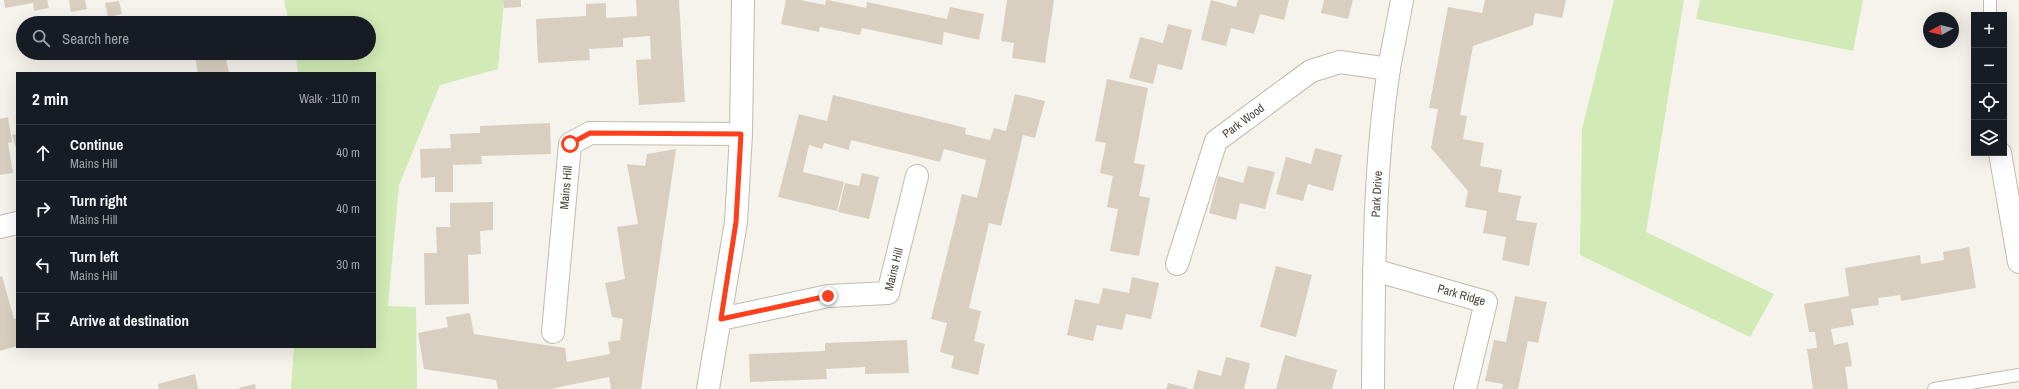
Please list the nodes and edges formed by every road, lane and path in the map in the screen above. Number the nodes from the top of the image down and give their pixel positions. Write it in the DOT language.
graph roads {
  1 [pos="743,0"];
  2 [pos="1402,0"];
  3 [pos="1990,0"];
  4 [pos="1990,12"];
  5 [pos="1389,69"];
  6 [pos="741,134"];
  7 [pos="2001,156"];
  8 [pos="917,176"];
  9 [pos="16,223"];
  10 [pos="0,227"];
  11 [pos="2019,262"];
  12 [pos="1177,264"];
  13 [pos="1374,270"];
  14 [pos="721,319"];
  15 [pos="553,332"];
  16 [pos="2019,375"];
  17 [pos="708,389"];
  18 [pos="1373,389"];
  19 [pos="1465,389"];
  20 [pos="1934,389"];
  1 -- 6 [label="street"];
  2 -- 5 [label="street, Park Drive"];
  3 -- 4 [label="lane"];
  5 -- 12 [label="street, Park Wood"];
  5 -- 13 [label="street, Park Drive"];
  6 -- 14 [label="street"];
  6 -- 15 [label="street, Mains Hill"];
  7 -- 11 [label="street"];
  8 -- 14 [label="street, Mains Hill"];
  9 -- 10 [label="street"];
  13 -- 18 [label="street, Park Drive"];
  13 -- 19 [label="street, Park Ridge"];
  14 -- 17 [label="street"];
  16 -- 20 [label="lane"];
}
